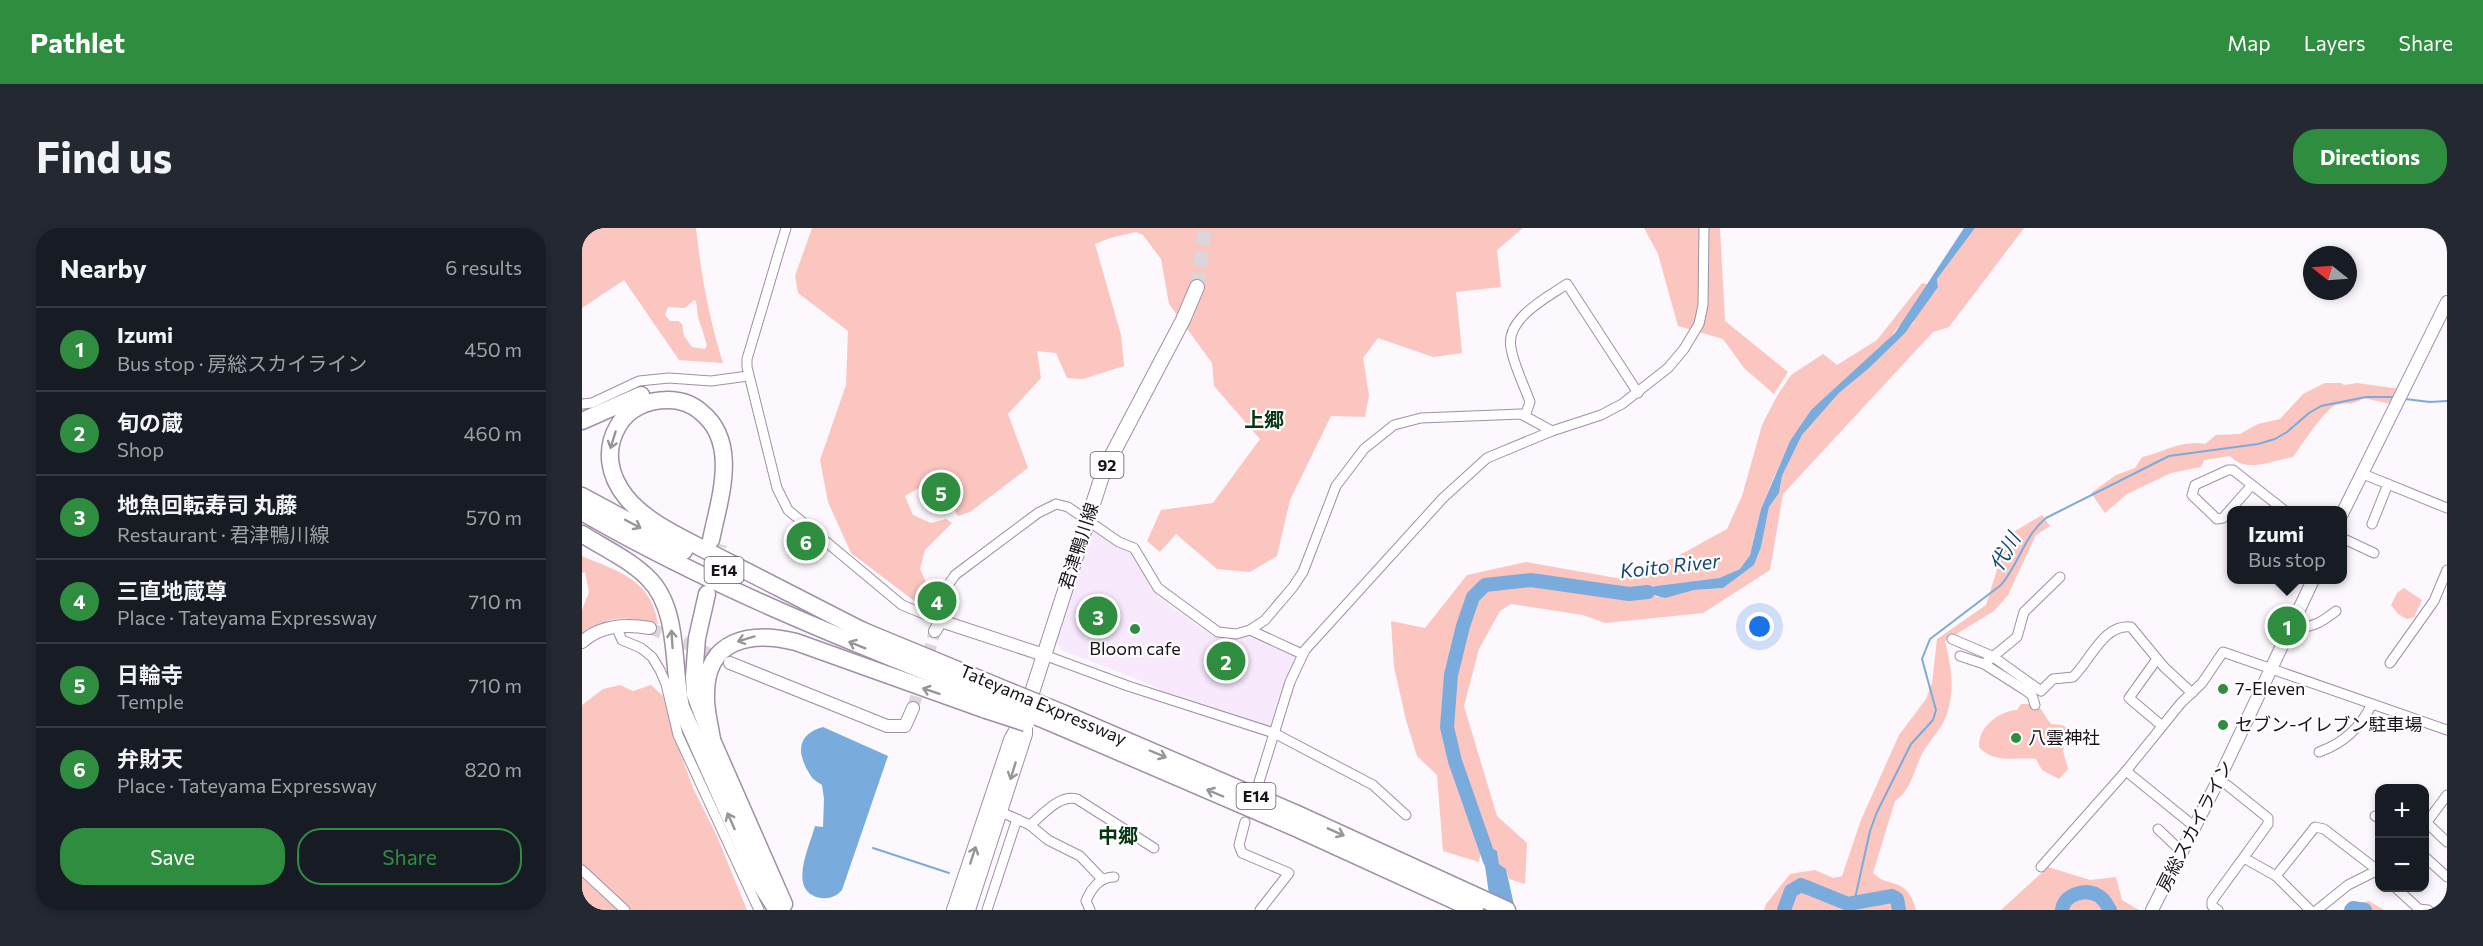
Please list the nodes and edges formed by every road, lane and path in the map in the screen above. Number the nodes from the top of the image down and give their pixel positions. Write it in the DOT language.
graph roads {
  1 [pos="786,228"];
  2 [pos="1704,228"];
  3 [pos="1197,287"];
  4 [pos="2447,302"];
  5 [pos="748,376"];
  6 [pos="1638,393"];
  7 [pos="582,404"];
  8 [pos="1525,416"];
  9 [pos="582,421"];
  10 [pos="1552,431"];
  11 [pos="2363,474"];
  12 [pos="2388,484"];
  13 [pos="2252,486"];
  14 [pos="582,496"];
  15 [pos="2234,506"];
  16 [pos="2279,506"];
  17 [pos="2347,506"];
  18 [pos="2447,508"];
  19 [pos="582,512"];
  20 [pos="2227,514"];
  21 [pos="1088,520"];
  22 [pos="2372,524"];
  23 [pos="582,534"];
  24 [pos="2347,540"];
  25 [pos="2374,553"];
  26 [pos="2447,570"];
  27 [pos="2060,577"];
  28 [pos="2311,584"];
  29 [pos="2336,611"];
  30 [pos="616,626"];
  31 [pos="938,626"];
  32 [pos="2292,626"];
  33 [pos="650,628"];
  34 [pos="1250,630"];
  35 [pos="871,635"];
  36 [pos="1952,639"];
  37 [pos="582,642"];
  38 [pos="1302,654"];
  39 [pos="1044,655"];
  40 [pos="1960,656"];
  41 [pos="1992,656"];
  42 [pos="2157,659"];
  43 [pos="730,663"];
  44 [pos="2390,663"];
  45 [pos="1984,664"];
  46 [pos="2272,670"];
  47 [pos="2192,693"];
  48 [pos="990,697"];
  49 [pos="2372,704"];
  50 [pos="2035,705"];
  51 [pos="913,708"];
  52 [pos="1025,714"];
  53 [pos="1061,725"];
  54 [pos="2162,725"];
  55 [pos="2447,730"];
  56 [pos="1274,733"];
  57 [pos="693,736"];
  58 [pos="712,740"];
  59 [pos="2319,752"];
  60 [pos="2126,771"];
  61 [pos="2218,781"];
  62 [pos="1259,782"];
  63 [pos="2447,795"];
  64 [pos="1001,812"];
  65 [pos="1406,815"];
  66 [pos="1017,819"];
  67 [pos="2429,820"];
  68 [pos="1245,822"];
  69 [pos="1030,825"];
  70 [pos="2195,826"];
  71 [pos="2429,827"];
  72 [pos="2157,829"];
  73 [pos="2447,842"];
  74 [pos="1154,848"];
  75 [pos="2182,852"];
  76 [pos="2244,858"];
  77 [pos="2429,861"];
  78 [pos="2041,867"];
  79 [pos="2375,868"];
  80 [pos="582,870"];
  81 [pos="2375,873"];
  82 [pos="2276,876"];
  83 [pos="1114,877"];
  84 [pos="2447,878"];
  85 [pos="1101,879"];
  86 [pos="1444,888"];
  87 [pos="2343,890"];
  88 [pos="2401,892"];
  89 [pos="2347,901"];
  90 [pos="2154,907"];
  91 [pos="625,910"];
  92 [pos="759,910"];
  93 [pos="777,910"];
  94 [pos="787,910"];
  95 [pos="954,910"];
  96 [pos="968,910"];
  97 [pos="987,910"];
  98 [pos="1090,910"];
  99 [pos="1260,910"];
  100 [pos="1475,910"];
  101 [pos="1507,910"];
  102 [pos="2218,910"];
  103 [pos="2310,910"];
  104 [pos="2317,910"];
  105 [pos="2428,910"];
  1 -- 5 [label="street"];
  2 -- 6 [label="street"];
  3 -- 21 [label="main road, 君津鴨川線 / 92"];
  4 -- 11 [label="street"];
  5 -- 7 [label="street"];
  5 -- 31 [label="street"];
  6 -- 8 [label="street"];
  6 -- 10 [label="street"];
  8 -- 10 [label="street"];
  8 -- 34 [label="street"];
  9 -- 35 [label="highway, one-way"];
  10 -- 38 [label="street"];
  11 -- 12 [label="street"];
  11 -- 17 [label="street"];
  12 -- 18 [label="street"];
  12 -- 22 [label="street"];
  13 -- 15 [label="street"];
  13 -- 16 [label="street"];
  13 -- 20 [label="street"];
  14 -- 35 [label="highway, Tateyama Expressway / E14, one-way"];
  48 -- 19 [label="highway, Tateyama Expressway / E14, one-way"];
  21 -- 31 [label="street"];
  21 -- 34 [label="street"];
  21 -- 39 [label="main road, 君津鴨川線 / 92"];
  57 -- 23 [label="highway, one-way"];
  24 -- 25 [label="street"];
  26 -- 44 [label="street"];
  27 -- 41 [label="street"];
  28 -- 32 [label="street, 房総スカイライン"];
  29 -- 32 [label="street"];
  30 -- 33 [label="street"];
  30 -- 37 [label="street"];
  30 -- 92 [label="street"];
  31 -- 39 [label="street"];
  32 -- 46 [label="street, 房総スカイライン"];
  34 -- 38 [label="street"];
  35 -- 48 [label="highway, Tateyama Expressway / E14"];
  36 -- 41 [label="street"];
  38 -- 56 [label="street"];
  39 -- 52 [label="main road, 君津鴨川線 / 92"];
  39 -- 56 [label="street"];
  40 -- 45 [label="street"];
  41 -- 42 [label="street"];
  41 -- 45 [label="street"];
  42 -- 47 [label="street"];
  42 -- 54 [label="street"];
  43 -- 51 [label="street"];
  45 -- 50 [label="street"];
  46 -- 47 [label="street"];
  46 -- 49 [label="street"];
  46 -- 61 [label="street, 房総スカイライン"];
  47 -- 54 [label="street"];
  48 -- 53 [label="highway, Tateyama Expressway / E14, bridge"];
  48 -- 53 [label="highway, bridge"];
  48 -- 58 [label="highway, one-way"];
  49 -- 55 [label="street"];
  49 -- 59 [label="street"];
  52 -- 64 [label="main road, 君津鴨川線 / 92, one-way"];
  95 -- 52 [label="main road, 君津鴨川線 / 92, one-way"];
  86 -- 53 [label="highway, Tateyama Expressway / E14, one-way"];
  53 -- 86 [label="highway, Tateyama Expressway / E14, one-way"];
  54 -- 60 [label="street"];
  56 -- 62 [label="street"];
  56 -- 65 [label="street"];
  57 -- 58 [label="highway"];
  93 -- 57 [label="highway, one-way"];
  58 -- 94 [label="highway"];
  60 -- 70 [label="street"];
  60 -- 78 [label="street"];
  61 -- 70 [label="street, 房総スカイライン"];
  61 -- 76 [label="street"];
  63 -- 67 [label="street"];
  64 -- 66 [label="street"];
  64 -- 96 [label="main road, 君津鴨川線 / 92"];
  66 -- 69 [label="street"];
  66 -- 97 [label="street"];
  68 -- 99 [label="street"];
  69 -- 74 [label="street"];
  69 -- 85 [label="street"];
  70 -- 75 [label="street, 房総スカイライン"];
  71 -- 73 [label="street"];
  72 -- 75 [label="street"];
  75 -- 90 [label="street, 房総スカイライン"];
  76 -- 82 [label="street"];
  76 -- 102 [label="street"];
  77 -- 84 [label="street"];
  79 -- 82 [label="street"];
  80 -- 91 [label="street"];
  81 -- 87 [label="street"];
  82 -- 103 [label="street"];
  83 -- 85 [label="street"];
  85 -- 98 [label="street"];
  86 -- 100 [label="highway, Tateyama Expressway / E14"];
  86 -- 101 [label="highway, Tateyama Expressway / E14"];
  87 -- 89 [label="street"];
  87 -- 104 [label="street"];
  88 -- 105 [label="street"];
}
